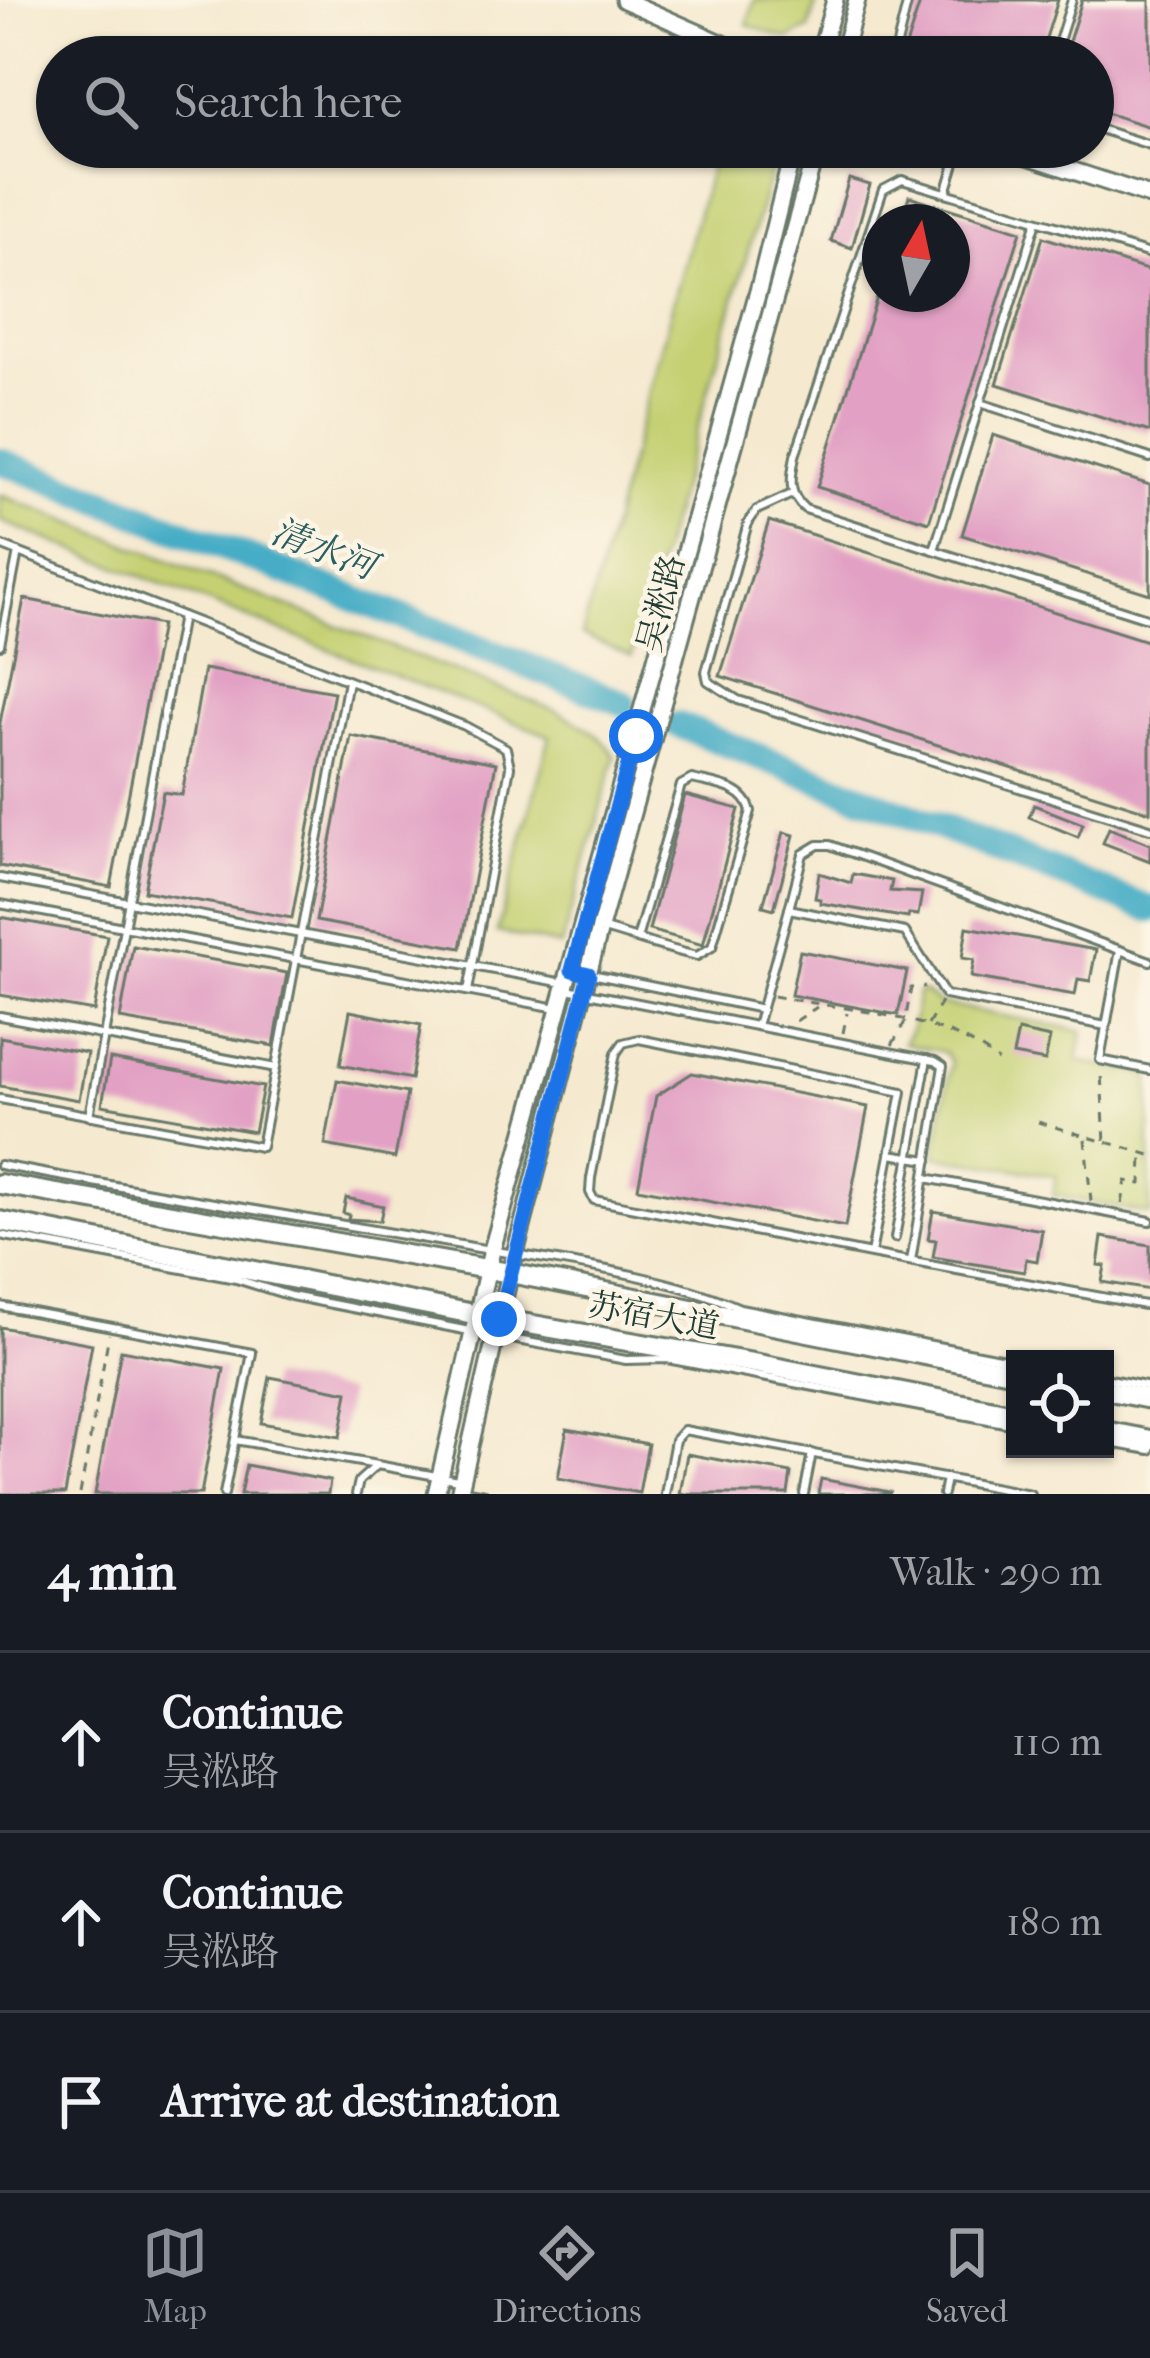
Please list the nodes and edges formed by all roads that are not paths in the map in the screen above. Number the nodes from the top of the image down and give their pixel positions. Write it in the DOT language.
graph roads {
  1 [pos="624,0"];
  2 [pos="835,0"];
  3 [pos="857,0"];
  4 [pos="908,0"];
  5 [pos="1072,0"];
  6 [pos="706,36"];
  7 [pos="825,36"];
  8 [pos="848,36"];
  9 [pos="899,36"];
  10 [pos="1061,36"];
  11 [pos="1114,134"];
  12 [pos="1150,145"];
  13 [pos="789,168"];
  14 [pos="811,168"];
  15 [pos="954,168"];
  16 [pos="1064,168"];
  17 [pos="946,193"];
  18 [pos="1150,196"];
  19 [pos="1037,220"];
  20 [pos="1150,254"];
  21 [pos="980,403"];
  22 [pos="1150,458"];
  23 [pos="792,494"];
  24 [pos="0,544"];
  25 [pos="934,550"];
  26 [pos="18,552"];
  27 [pos="182,616"];
  28 [pos="1150,619"];
  29 [pos="0,645"];
  30 [pos="348,681"];
  31 [pos="1150,830"];
  32 [pos="0,878"];
  33 [pos="128,902"];
  34 [pos="0,904"];
  35 [pos="789,909"];
  36 [pos="124,927"];
  37 [pos="601,928"];
  38 [pos="301,934"];
  39 [pos="638,939"];
  40 [pos="1120,950"];
  41 [pos="296,959"];
  42 [pos="1150,961"];
  43 [pos="473,966"];
  44 [pos="577,983"];
  45 [pos="468,991"];
  46 [pos="762,1009"];
  47 [pos="570,1010"];
  48 [pos="0,1016"];
  49 [pos="757,1026"];
  50 [pos="1106,1026"];
  51 [pos="104,1036"];
  52 [pos="927,1059"];
  53 [pos="276,1068"];
  54 [pos="1150,1070"];
  55 [pos="0,1099"];
  56 [pos="88,1115"];
  57 [pos="890,1154"];
  58 [pos="909,1157"];
  59 [pos="929,1160"];
  60 [pos="0,1166"];
  61 [pos="926,1178"];
  62 [pos="0,1184"];
  63 [pos="0,1221"];
  64 [pos="1150,1221"];
  65 [pos="0,1235"];
  66 [pos="895,1238"];
  67 [pos="871,1254"];
  68 [pos="490,1260"];
  69 [pos="911,1262"];
  70 [pos="512,1263"];
  71 [pos="0,1306"];
  72 [pos="1150,1306"];
  73 [pos="476,1324"];
  74 [pos="497,1328"];
  75 [pos="1006,1359"];
  76 [pos="1006,1371"];
  77 [pos="1114,1380"];
  78 [pos="1150,1387"];
  79 [pos="1114,1392"];
  80 [pos="1150,1399"];
  81 [pos="1006,1412"];
  82 [pos="1006,1423"];
  83 [pos="1114,1433"];
  84 [pos="1150,1439"];
  85 [pos="235,1440"];
  86 [pos="1114,1444"];
  87 [pos="1150,1450"];
  88 [pos="812,1454"];
  89 [pos="377,1465"];
  90 [pos="946,1478"];
  91 [pos="438,1485"];
  92 [pos="460,1488"];
  93 [pos="224,1494"];
  94 [pos="356,1494"];
  95 [pos="484,1494"];
  96 [pos="665,1494"];
  97 [pos="805,1494"];
  98 [pos="943,1494"];
  99 [pos="1030,1494"];
  1 -- 6 [label="main road"];
  2 -- 7 [label="main road"];
  3 -- 8 [label="main road"];
  4 -- 9 [label="lane"];
  5 -- 10 [label="lane"];
  11 -- 12 [label="lane"];
  13 -- 44 [label="main road, 吴淞路"];
  14 -- 37 [label="main road, 吴淞路"];
  15 -- 17 [label="lane"];
  16 -- 18 [label="main road"];
  17 -- 19 [label="lane"];
  17 -- 23 [label="lane"];
  19 -- 20 [label="lane"];
  19 -- 21 [label="lane"];
  21 -- 22 [label="lane"];
  21 -- 25 [label="lane"];
  23 -- 25 [label="lane"];
  23 -- 31 [label="lane"];
  24 -- 26 [label="lane"];
  25 -- 28 [label="lane"];
  26 -- 27 [label="lane"];
  26 -- 29 [label="lane"];
  27 -- 30 [label="lane"];
  27 -- 33 [label="lane"];
  30 -- 38 [label="lane"];
  30 -- 43 [label="lane"];
  32 -- 33 [label="lane"];
  33 -- 36 [label="lane"];
  33 -- 38 [label="lane"];
  34 -- 36 [label="lane"];
  35 -- 40 [label="lane"];
  35 -- 46 [label="lane"];
  35 -- 50 [label="lane"];
  36 -- 41 [label="lane"];
  36 -- 51 [label="lane"];
  37 -- 39 [label="lane"];
  37 -- 44 [label="main road, 吴淞路"];
  38 -- 41 [label="lane"];
  38 -- 43 [label="lane"];
  39 -- 39 [label="lane"];
  40 -- 42 [label="lane"];
  40 -- 50 [label="lane"];
  41 -- 45 [label="lane"];
  41 -- 53 [label="lane"];
  43 -- 44 [label="lane"];
  43 -- 45 [label="lane"];
  44 -- 46 [label="lane"];
  44 -- 47 [label="main road, 吴淞路"];
  44 -- 49 [label="lane"];
  45 -- 47 [label="lane"];
  46 -- 49 [label="lane"];
  47 -- 68 [label="main road, 吴淞路"];
  47 -- 70 [label="main road, 吴淞路"];
  48 -- 51 [label="lane"];
  49 -- 52 [label="lane"];
  50 -- 54 [label="lane"];
  51 -- 53 [label="lane"];
  51 -- 56 [label="lane"];
  52 -- 58 [label="lane"];
  52 -- 59 [label="lane"];
  53 -- 56 [label="lane"];
  55 -- 56 [label="lane"];
  57 -- 58 [label="lane"];
  57 -- 67 [label="lane"];
  57 -- 67 [label="lane"];
  58 -- 59 [label="lane"];
  58 -- 66 [label="lane"];
  59 -- 61 [label="lane"];
  60 -- 68 [label="lane"];
  61 -- 64 [label="lane"];
  61 -- 69 [label="lane"];
  62 -- 68 [label="main road, 苏宿大道"];
  63 -- 73 [label="main road, 苏宿大道"];
  65 -- 73 [label="lane"];
  67 -- 69 [label="lane"];
  68 -- 70 [label="main road, 苏宿大道"];
  68 -- 73 [label="main road, 吴淞路"];
  69 -- 72 [label="lane"];
  70 -- 74 [label="main road, 吴淞路"];
  70 -- 75 [label="lane"];
  70 -- 76 [label="main road, 苏宿大道"];
  71 -- 85 [label="lane"];
  73 -- 74 [label="main road, 苏宿大道"];
  73 -- 91 [label="main road, 吴淞路"];
  74 -- 81 [label="main road, 苏宿大道"];
  74 -- 82 [label="lane"];
  74 -- 92 [label="main road, 吴淞路"];
  77 -- 78 [label="lane"];
  79 -- 80 [label="main road"];
  83 -- 84 [label="main road"];
  85 -- 89 [label="lane"];
  85 -- 93 [label="lane"];
  86 -- 87 [label="lane"];
  88 -- 90 [label="lane"];
  88 -- 96 [label="lane"];
  88 -- 97 [label="lane"];
  89 -- 91 [label="lane"];
  89 -- 94 [label="lane"];
  90 -- 98 [label="lane"];
  90 -- 99 [label="lane"];
  91 -- 92 [label="lane"];
  92 -- 95 [label="lane"];
}
